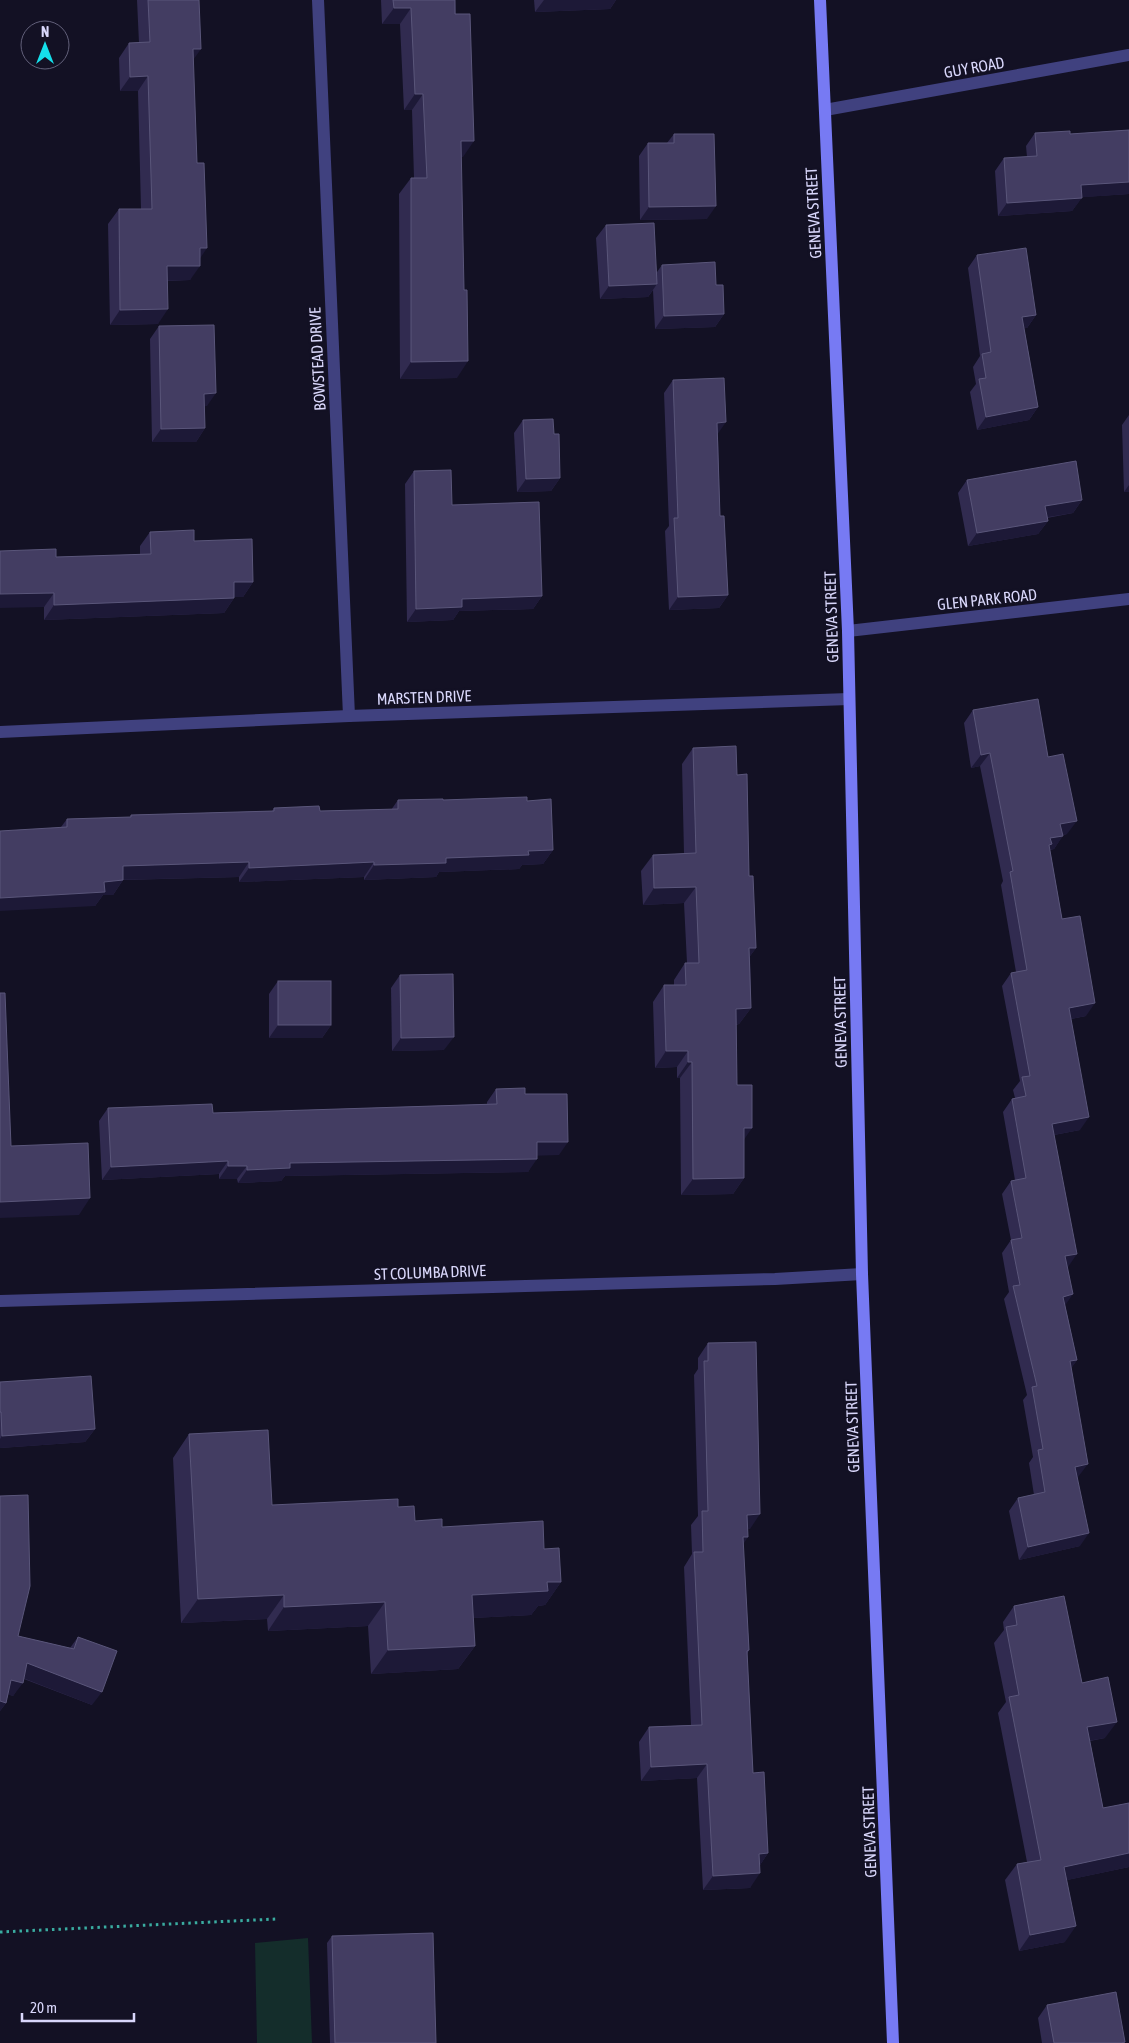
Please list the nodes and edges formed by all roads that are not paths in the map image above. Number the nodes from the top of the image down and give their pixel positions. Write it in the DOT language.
graph roads {
  1 [pos="318,0"];
  2 [pos="820,0"];
  3 [pos="1129,56"];
  4 [pos="825,110"];
  5 [pos="1129,599"];
  6 [pos="848,631"];
  7 [pos="849,699"];
  8 [pos="349,716"];
  9 [pos="0,732"];
  10 [pos="862,1274"];
  11 [pos="0,1301"];
  12 [pos="893,2043"];
  1 -- 8 [label="street, BOWSTEAD DRIVE"];
  2 -- 4 [label="main road, GENEVA STREET"];
  3 -- 4 [label="street, GUY ROAD"];
  4 -- 6 [label="main road, GENEVA STREET"];
  5 -- 6 [label="street, GLEN PARK ROAD"];
  6 -- 7 [label="main road, GENEVA STREET"];
  7 -- 8 [label="street, MARSTEN DRIVE"];
  7 -- 10 [label="main road, GENEVA STREET"];
  8 -- 9 [label="street, MARSTEN DRIVE"];
  10 -- 11 [label="street, ST COLUMBA DRIVE"];
  10 -- 12 [label="main road, GENEVA STREET"];
}
